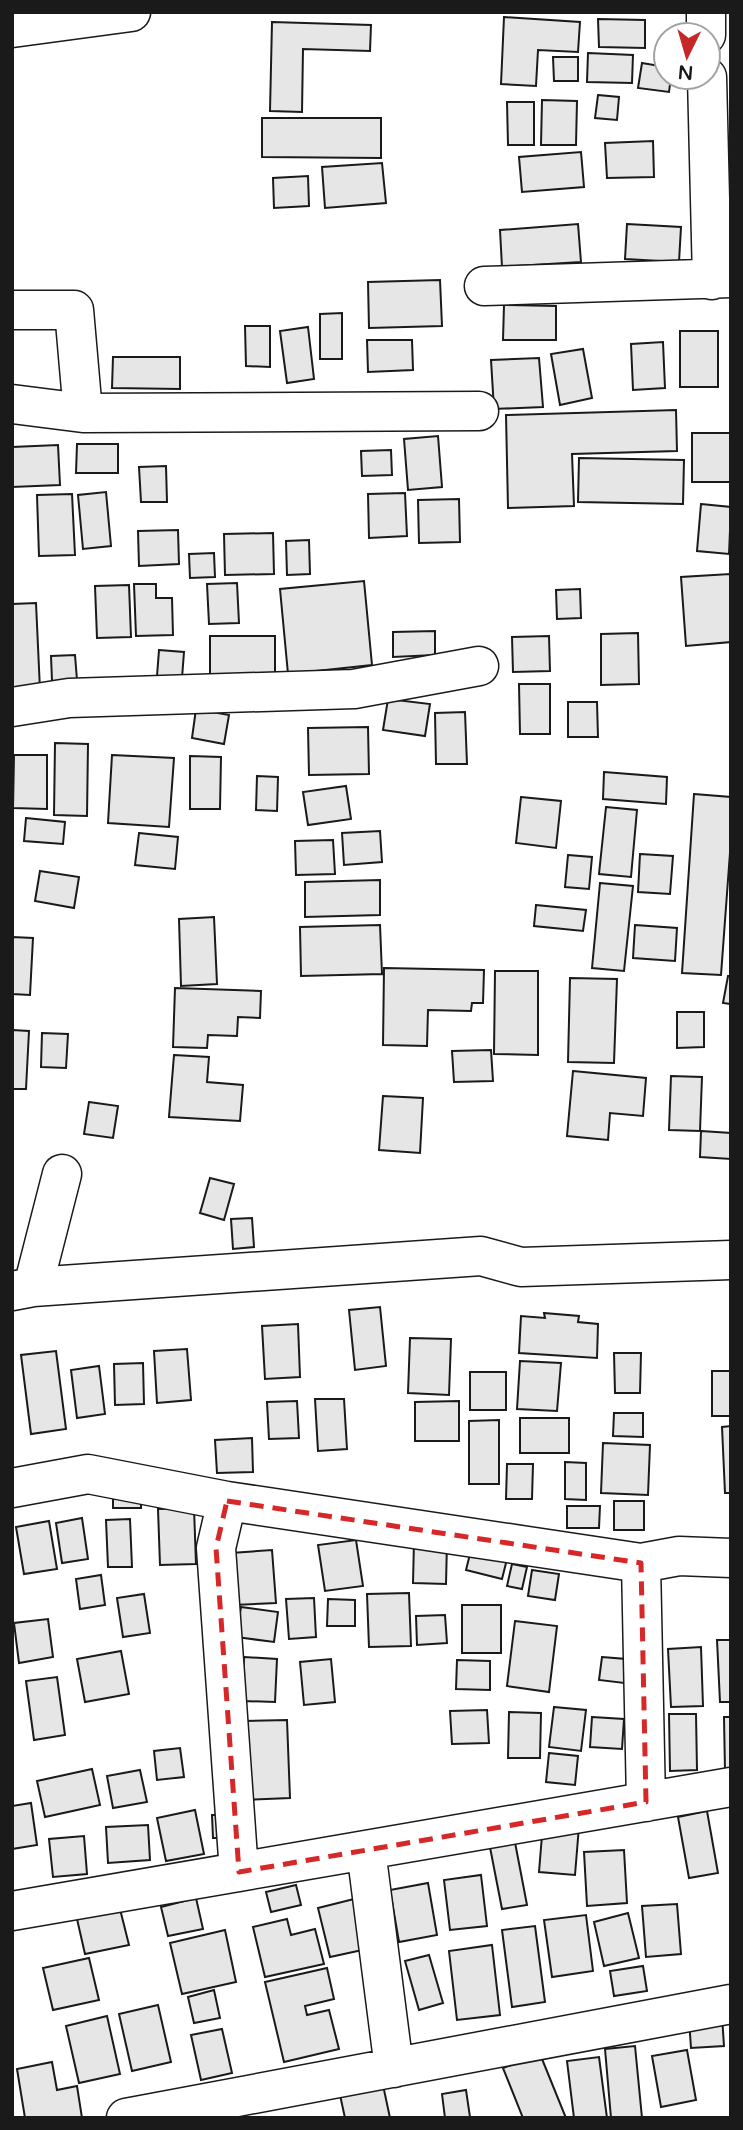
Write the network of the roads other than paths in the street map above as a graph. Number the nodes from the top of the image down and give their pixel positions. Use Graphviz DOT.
graph roads {
  1 [pos="131,12"];
  2 [pos="12,28"];
  3 [pos="708,91"];
  4 [pos="721,279"];
  5 [pos="484,286"];
  6 [pos="12,310"];
  7 [pos="12,404"];
  8 [pos="479,411"];
  9 [pos="83,413"];
  10 [pos="479,666"];
  11 [pos="12,707"];
  12 [pos="61,1174"];
  13 [pos="731,1260"];
  14 [pos="23,1289"];
  15 [pos="12,1488"];
  16 [pos="227,1502"];
  17 [pos="731,1558"];
  18 [pos="641,1563"];
  19 [pos="731,1787"];
  20 [pos="646,1802"];
  21 [pos="366,1850"];
  22 [pos="239,1872"];
  23 [pos="12,1911"];
  24 [pos="731,2004"];
  25 [pos="394,2068"];
  26 [pos="125,2118"];
  1 -- 2 [label="street"];
  3 -- 4 [label="street"];
  4 -- 5 [label="street"];
  6 -- 9 [label="street"];
  7 -- 9 [label="street"];
  8 -- 9 [label="street"];
  10 -- 11 [label="street"];
  12 -- 14 [label="street"];
  13 -- 14 [label="street"];
  15 -- 16 [label="street"];
  16 -- 18 [label="street"];
  16 -- 22 [label="street"];
  17 -- 18 [label="street"];
  18 -- 20 [label="street"];
  19 -- 20 [label="street"];
  20 -- 21 [label="street"];
  21 -- 22 [label="street"];
  21 -- 25 [label="street"];
  22 -- 23 [label="street"];
  24 -- 25 [label="street"];
  25 -- 26 [label="street"];
}
